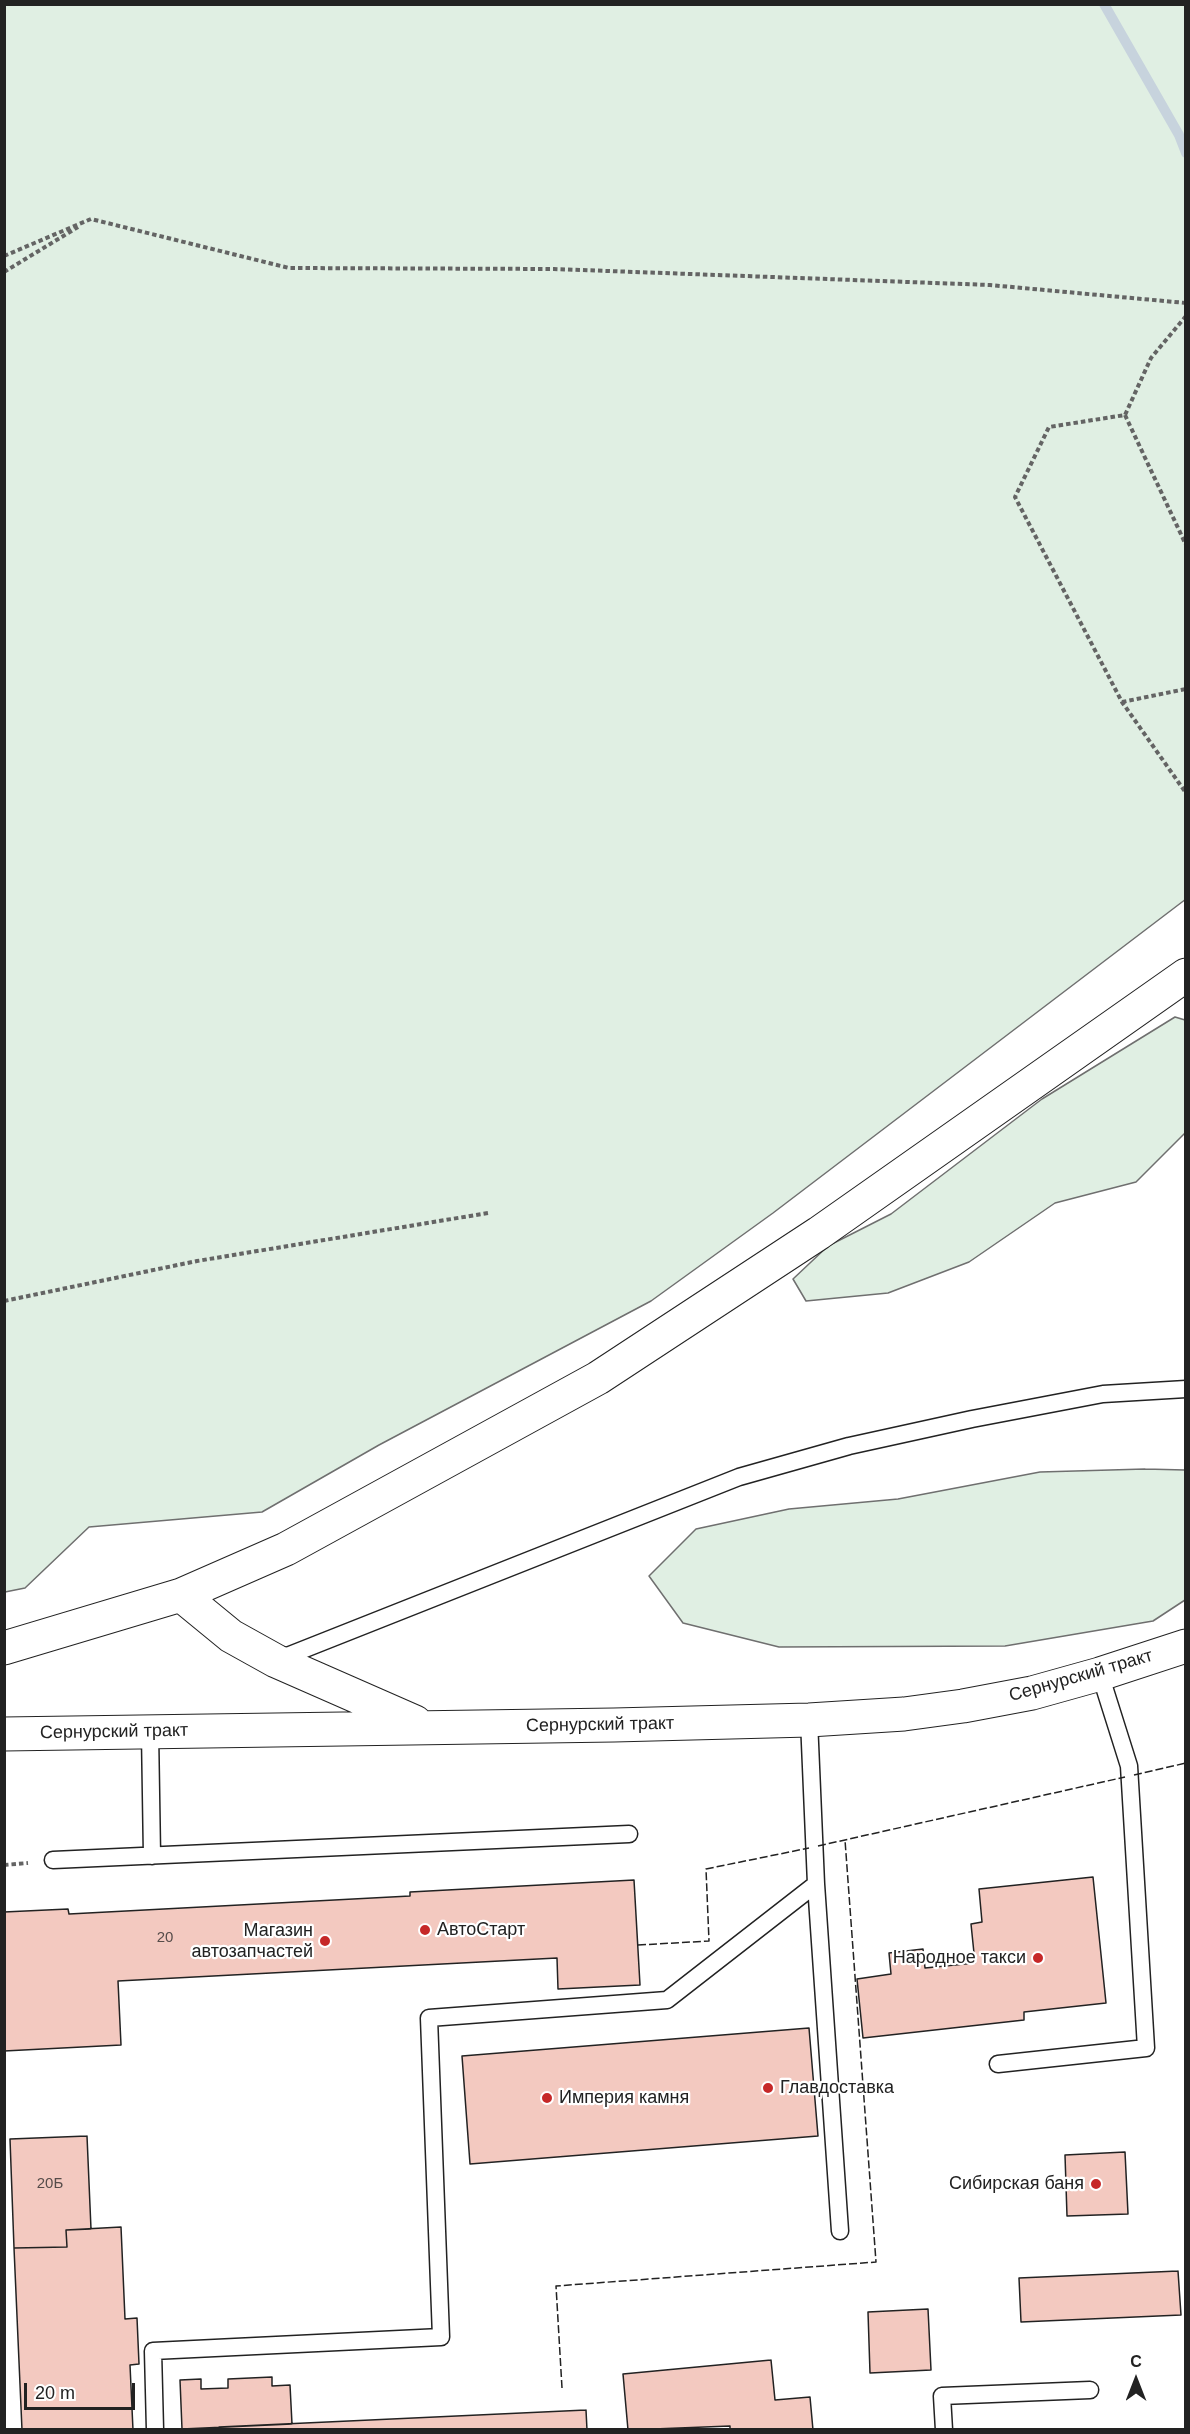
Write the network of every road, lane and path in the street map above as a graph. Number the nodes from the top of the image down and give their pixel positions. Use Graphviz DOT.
graph roads {
  1 [pos="91,219"];
  2 [pos="4,256"];
  3 [pos="4,272"];
  4 [pos="1185,303"];
  5 [pos="1185,316"];
  6 [pos="1125,415"];
  7 [pos="1185,545"];
  8 [pos="1185,689"];
  9 [pos="1122,702"];
  10 [pos="1185,793"];
  11 [pos="1185,975"];
  12 [pos="488,1213"];
  13 [pos="4,1301"];
  14 [pos="1185,1389"];
  15 [pos="181,1595"];
  16 [pos="1185,1646"];
  17 [pos="4,1648"];
  18 [pos="276,1660"];
  19 [pos="1100,1674"];
  20 [pos="809,1720"];
  21 [pos="426,1726"];
  22 [pos="150,1732"];
  23 [pos="4,1734"];
  24 [pos="629,1834"];
  25 [pos="152,1856"];
  26 [pos="53,1860"];
  27 [pos="816,1884"];
  28 [pos="998,2064"];
  29 [pos="840,2231"];
  30 [pos="1090,2390"];
  31 [pos="155,2430"];
  32 [pos="944,2430"];
  1 -- 2 [label="path"];
  1 -- 3 [label="path"];
  1 -- 4 [label="path"];
  5 -- 6 [label="path"];
  6 -- 7 [label="path"];
  6 -- 9 [label="path"];
  8 -- 9 [label="path"];
  9 -- 10 [label="path"];
  11 -- 15 [label="main road"];
  12 -- 13 [label="path"];
  14 -- 18 [label="lane"];
  15 -- 17 [label="main road"];
  15 -- 18 [label="main road"];
  16 -- 19 [label="main road, Сернурский тракт"];
  18 -- 21 [label="main road"];
  19 -- 20 [label="main road, Сернурский тракт"];
  19 -- 28 [label="lane"];
  20 -- 21 [label="main road, Сернурский тракт"];
  20 -- 27 [label="lane"];
  21 -- 22 [label="main road, Сернурский тракт"];
  22 -- 23 [label="main road, Сернурский тракт"];
  22 -- 25 [label="lane"];
  24 -- 25 [label="lane"];
  25 -- 26 [label="lane"];
  27 -- 29 [label="lane"];
  27 -- 31 [label="lane"];
  30 -- 32 [label="lane"];
}
